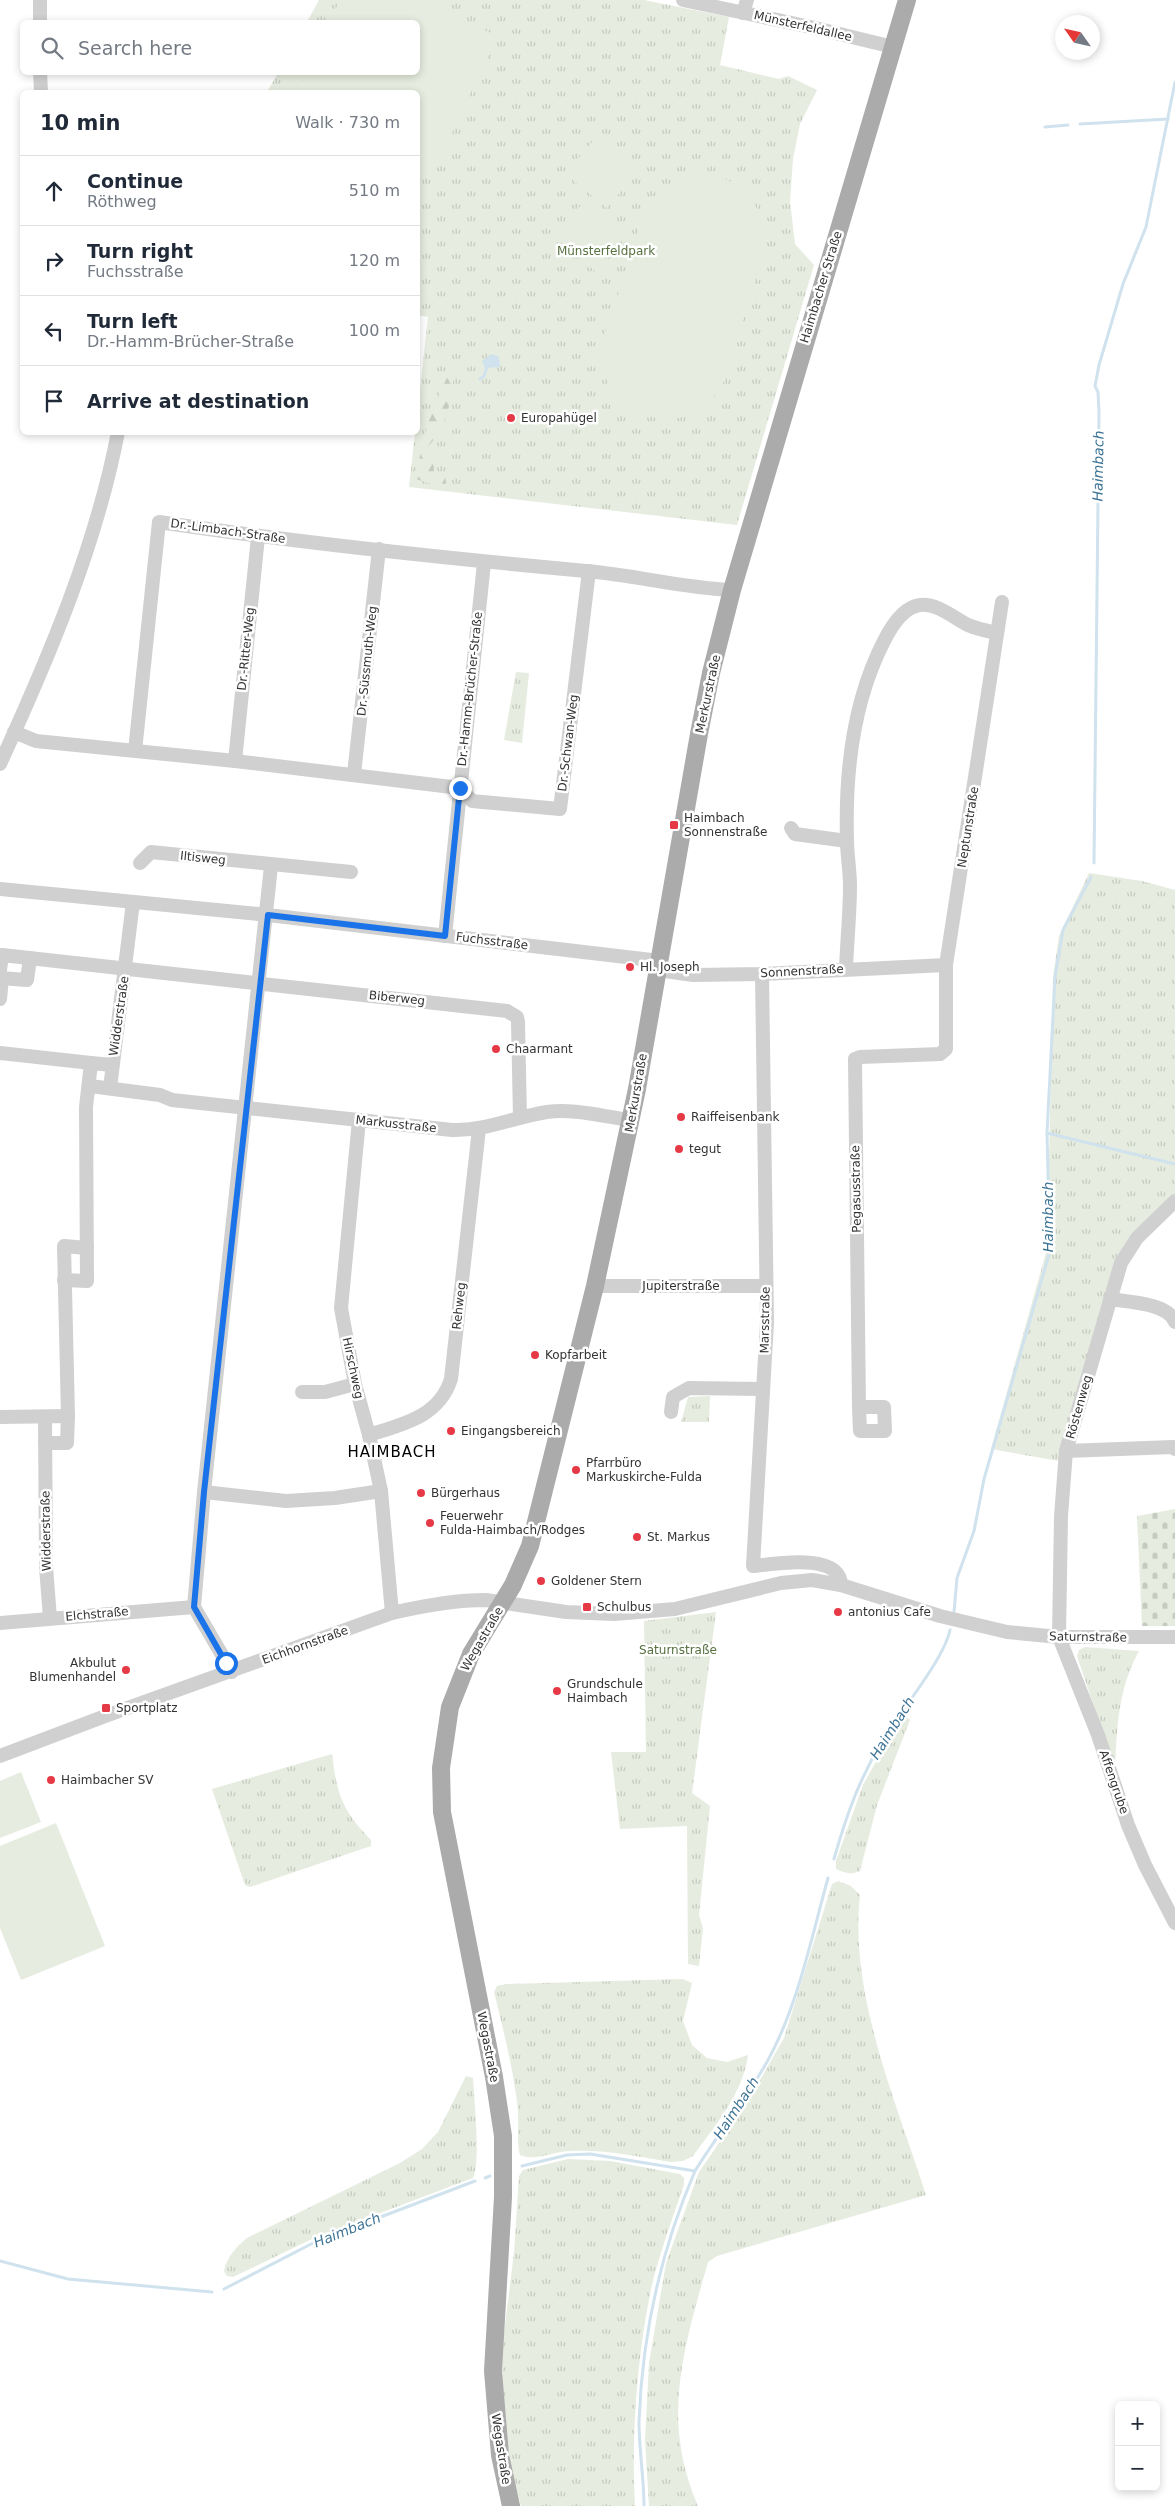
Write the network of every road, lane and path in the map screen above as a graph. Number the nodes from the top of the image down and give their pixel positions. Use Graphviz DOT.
graph roads {
  1 [pos="40,0"];
  2 [pos="683,0"];
  3 [pos="907,0"];
  4 [pos="745,6"];
  5 [pos="40,20"];
  6 [pos="893,47"];
  7 [pos="40,75"];
  8 [pos="41,90"];
  9 [pos="117,435"];
  10 [pos="258,537"];
  11 [pos="379,549"];
  12 [pos="484,562"];
  13 [pos="589,571"];
  14 [pos="734,582"];
  15 [pos="1002,602"];
  16 [pos="997,633"];
  17 [pos="14,732"];
  18 [pos="135,751"];
  19 [pos="235,761"];
  20 [pos="0,764"];
  21 [pos="354,774"];
  22 [pos="460,788"];
  23 [pos="791,828"];
  24 [pos="847,841"];
  25 [pos="140,864"];
  26 [pos="271,866"];
  27 [pos="352,872"];
  28 [pos="0,889"];
  29 [pos="133,902"];
  30 [pos="268,915"];
  31 [pos="445,936"];
  32 [pos="30,958"];
  33 [pos="659,965"];
  34 [pos="946,965"];
  35 [pos="126,967"];
  36 [pos="846,969"];
  37 [pos="175,974"];
  38 [pos="762,974"];
  39 [pos="1,975"];
  40 [pos="259,984"];
  41 [pos="0,999"];
  42 [pos="944,1052"];
  43 [pos="0,1053"];
  44 [pos="91,1063"];
  45 [pos="112,1065"];
  46 [pos="90,1086"];
  47 [pos="110,1088"];
  48 [pos="246,1107"];
  49 [pos="520,1118"];
  50 [pos="359,1120"];
  51 [pos="631,1120"];
  52 [pos="479,1129"];
  53 [pos="1175,1201"];
  54 [pos="87,1248"];
  55 [pos="64,1280"];
  56 [pos="595,1286"];
  57 [pos="766,1286"];
  58 [pos="1110,1299"];
  59 [pos="1175,1322"];
  60 [pos="355,1384"];
  61 [pos="762,1389"];
  62 [pos="302,1392"];
  63 [pos="860,1407"];
  64 [pos="671,1412"];
  65 [pos="68,1416"];
  66 [pos="0,1417"];
  67 [pos="45,1418"];
  68 [pos="370,1435"];
  69 [pos="45,1443"];
  70 [pos="1174,1446"];
  71 [pos="1066,1451"];
  72 [pos="381,1491"];
  73 [pos="204,1492"];
  74 [pos="841,1584"];
  75 [pos="503,1602"];
  76 [pos="194,1607"];
  77 [pos="392,1613"];
  78 [pos="50,1618"];
  79 [pos="0,1623"];
  80 [pos="1059,1637"];
  81 [pos="1175,1637"];
  82 [pos="232,1672"];
  83 [pos="0,1756"];
  84 [pos="1175,1923"];
  85 [pos="512,2506"];
  1 -- 5 [label="street"];
  2 -- 4 [label="street, Münsterfeldallee"];
  3 -- 6 [label="main road, Haimbacher Straße"];
  4 -- 6 [label="street, Münsterfeldallee"];
  6 -- 14 [label="main road, Haimbacher Straße"];
  7 -- 8 [label="street"];
  9 -- 17 [label="street"];
  10 -- 11 [label="street, Dr.-Limbach-Straße"];
  10 -- 18 [label="street, Dr.-Limbach-Straße"];
  10 -- 19 [label="street, Dr.-Ritter-Weg"];
  11 -- 12 [label="street, Dr.-Limbach-Straße"];
  11 -- 21 [label="street, Dr.-Süssmuth-Weg"];
  12 -- 13 [label="street, Dr.-Limbach-Straße"];
  12 -- 22 [label="street, Dr.-Hamm-Brücher-Straße"];
  13 -- 14 [label="street, Dr.-Limbach-Straße"];
  13 -- 22 [label="street, Dr.-Schwan-Weg"];
  14 -- 33 [label="main road, Merkurstraße"];
  15 -- 16 [label="street, Neptunstraße"];
  16 -- 24 [label="street"];
  16 -- 34 [label="street, Neptunstraße"];
  17 -- 18 [label="street"];
  17 -- 20 [label="street"];
  18 -- 19 [label="street"];
  19 -- 21 [label="street"];
  21 -- 22 [label="street"];
  22 -- 31 [label="street, Dr.-Hamm-Brücher-Straße"];
  23 -- 24 [label="street"];
  24 -- 36 [label="street"];
  25 -- 26 [label="street, Iltisweg"];
  26 -- 27 [label="street, Iltisweg"];
  26 -- 30 [label="street"];
  28 -- 29 [label="street, Fuchsstraße"];
  29 -- 30 [label="street, Fuchsstraße"];
  29 -- 35 [label="street, Widderstraße"];
  30 -- 31 [label="street, Fuchsstraße"];
  30 -- 40 [label="street"];
  31 -- 33 [label="street, Fuchsstraße"];
  32 -- 35 [label="street"];
  32 -- 39 [label="street"];
  32 -- 39 [label="street"];
  33 -- 38 [label="street, Sonnenstraße"];
  33 -- 51 [label="main road, Merkurstraße"];
  34 -- 36 [label="street, Sonnenstraße"];
  34 -- 42 [label="street, Neptunstraße"];
  35 -- 37 [label="street, Widderstraße"];
  35 -- 45 [label="street, Widderstraße"];
  36 -- 38 [label="street, Sonnenstraße"];
  37 -- 40 [label="street, Biberweg"];
  38 -- 57 [label="street, Marsstraße"];
  39 -- 41 [label="street"];
  40 -- 48 [label="street"];
  40 -- 49 [label="street, Biberweg"];
  42 -- 63 [label="street, Pegasusstraße"];
  43 -- 44 [label="street"];
  44 -- 45 [label="street, Widderstraße"];
  44 -- 46 [label="street, Widderstraße"];
  45 -- 47 [label="street, Widderstraße"];
  46 -- 47 [label="street"];
  46 -- 54 [label="street, Widderstraße"];
  47 -- 48 [label="street, Markusstraße"];
  48 -- 50 [label="street, Markusstraße"];
  48 -- 73 [label="street"];
  49 -- 51 [label="street, Markusstraße"];
  49 -- 52 [label="street, Markusstraße"];
  50 -- 52 [label="street, Markusstraße"];
  50 -- 60 [label="street, Hirschweg"];
  51 -- 56 [label="main road, Merkurstraße"];
  52 -- 68 [label="street, Rehweg"];
  53 -- 58 [label="street, Röstenweg"];
  54 -- 55 [label="street, Widderstraße"];
  54 -- 55 [label="street"];
  55 -- 65 [label="street"];
  56 -- 57 [label="street, Jupiterstraße"];
  56 -- 75 [label="main road, Merkurstraße"];
  57 -- 61 [label="street, Marsstraße"];
  58 -- 59 [label="street"];
  58 -- 71 [label="street, Röstenweg"];
  60 -- 62 [label="street"];
  60 -- 68 [label="street, Hirschweg"];
  61 -- 64 [label="street"];
  61 -- 74 [label="street, Marsstraße"];
  65 -- 67 [label="street"];
  65 -- 69 [label="street"];
  66 -- 67 [label="street"];
  67 -- 69 [label="street, Widderstraße"];
  68 -- 72 [label="street, Hirschweg"];
  69 -- 78 [label="street, Widderstraße"];
  70 -- 71 [label="street"];
  71 -- 80 [label="street, Röstenweg"];
  72 -- 73 [label="street"];
  72 -- 77 [label="street, Hirschweg"];
  73 -- 76 [label="street"];
  74 -- 75 [label="street, Saturnstraße"];
  74 -- 80 [label="street, Saturnstraße"];
  75 -- 77 [label="street, Eichhornstraße"];
  75 -- 85 [label="main road, Wegastraße"];
  76 -- 78 [label="street, Elchstraße"];
  76 -- 82 [label="street"];
  77 -- 82 [label="street, Eichhornstraße"];
  78 -- 79 [label="street, Elchstraße"];
  80 -- 81 [label="street, Saturnstraße"];
  80 -- 84 [label="street, Affengrube"];
  82 -- 83 [label="street, Eichhornstraße"];
}
